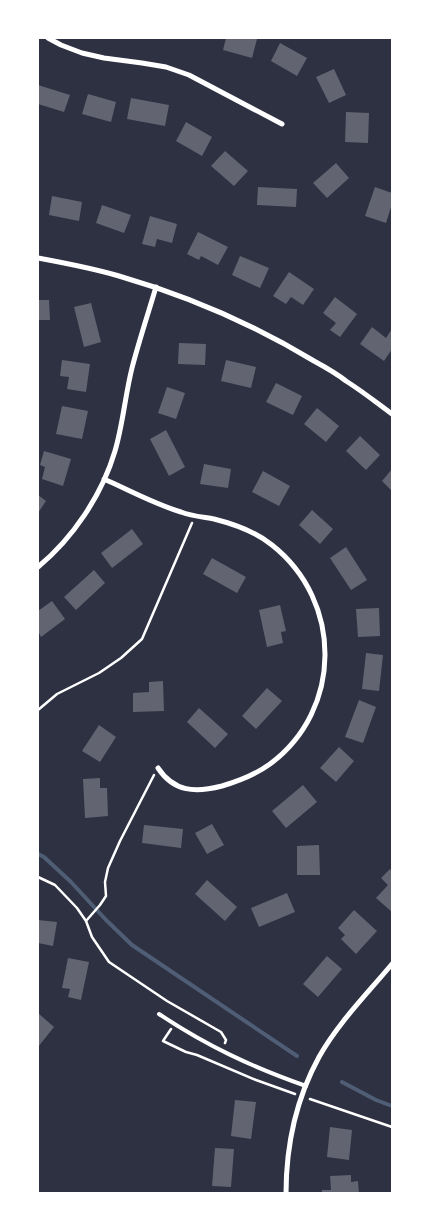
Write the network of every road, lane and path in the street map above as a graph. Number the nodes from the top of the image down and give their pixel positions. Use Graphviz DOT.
graph roads {
  1 [pos="48,38"];
  2 [pos="282,124"];
  3 [pos="38,258"];
  4 [pos="156,287"];
  5 [pos="392,414"];
  6 [pos="104,479"];
  7 [pos="195,516"];
  8 [pos="38,568"];
  9 [pos="38,710"];
  10 [pos="158,768"];
  11 [pos="38,877"];
  12 [pos="86,921"];
  13 [pos="392,964"];
  14 [pos="160,1014"];
  15 [pos="222,1051"];
  16 [pos="306,1086"];
  17 [pos="286,1194"];
  1 -- 2 [label="street"];
  3 -- 4 [label="street"];
  4 -- 5 [label="street"];
  4 -- 6 [label="street"];
  6 -- 7 [label="street"];
  6 -- 8 [label="street"];
  7 -- 9 [label="path"];
  7 -- 10 [label="street"];
  10 -- 12 [label="path"];
  11 -- 12 [label="path"];
  12 -- 15 [label="path"];
  13 -- 16 [label="street"];
  14 -- 15 [label="lane"];
  15 -- 16 [label="lane"];
  16 -- 17 [label="street"];
}
